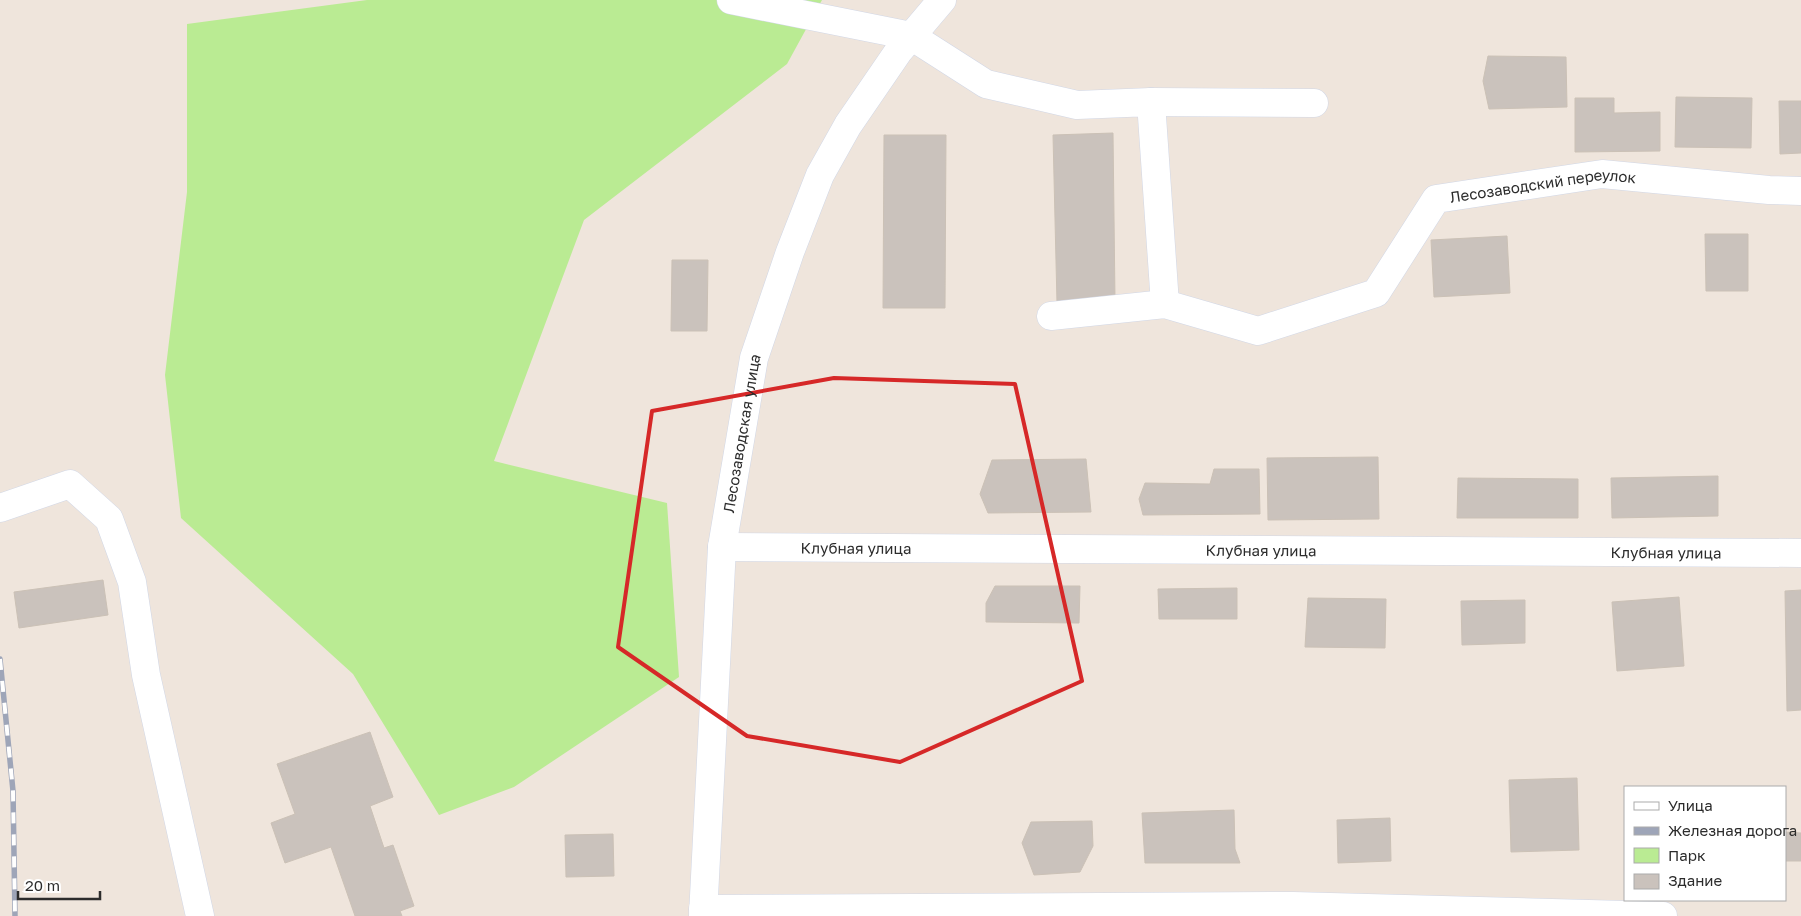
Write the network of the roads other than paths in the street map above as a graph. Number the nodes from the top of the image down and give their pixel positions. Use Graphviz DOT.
graph roads {
  1 [pos="731,0"];
  2 [pos="942,0"];
  3 [pos="911,36"];
  4 [pos="1151,102"];
  5 [pos="1314,103"];
  6 [pos="1801,191"];
  7 [pos="1165,304"];
  8 [pos="1051,316"];
  9 [pos="0,508"];
  10 [pos="722,546"];
  11 [pos="1801,554"];
  12 [pos="1367,912"];
  13 [pos="703,913"];
  14 [pos="200,916"];
  15 [pos="1663,916"];
  1 -- 3 [label="street"];
  2 -- 3 [label="street, Лесозаводская улица"];
  3 -- 4 [label="street"];
  3 -- 10 [label="street, Лесозаводская улица"];
  4 -- 5 [label="street"];
  4 -- 7 [label="street"];
  6 -- 7 [label="street, Лесозаводский переулок"];
  7 -- 8 [label="street"];
  9 -- 14 [label="street"];
  10 -- 11 [label="street, Клубная улица"];
  10 -- 13 [label="street, Лесозаводская улица"];
  12 -- 13 [label="street"];
  12 -- 15 [label="street"];
}
